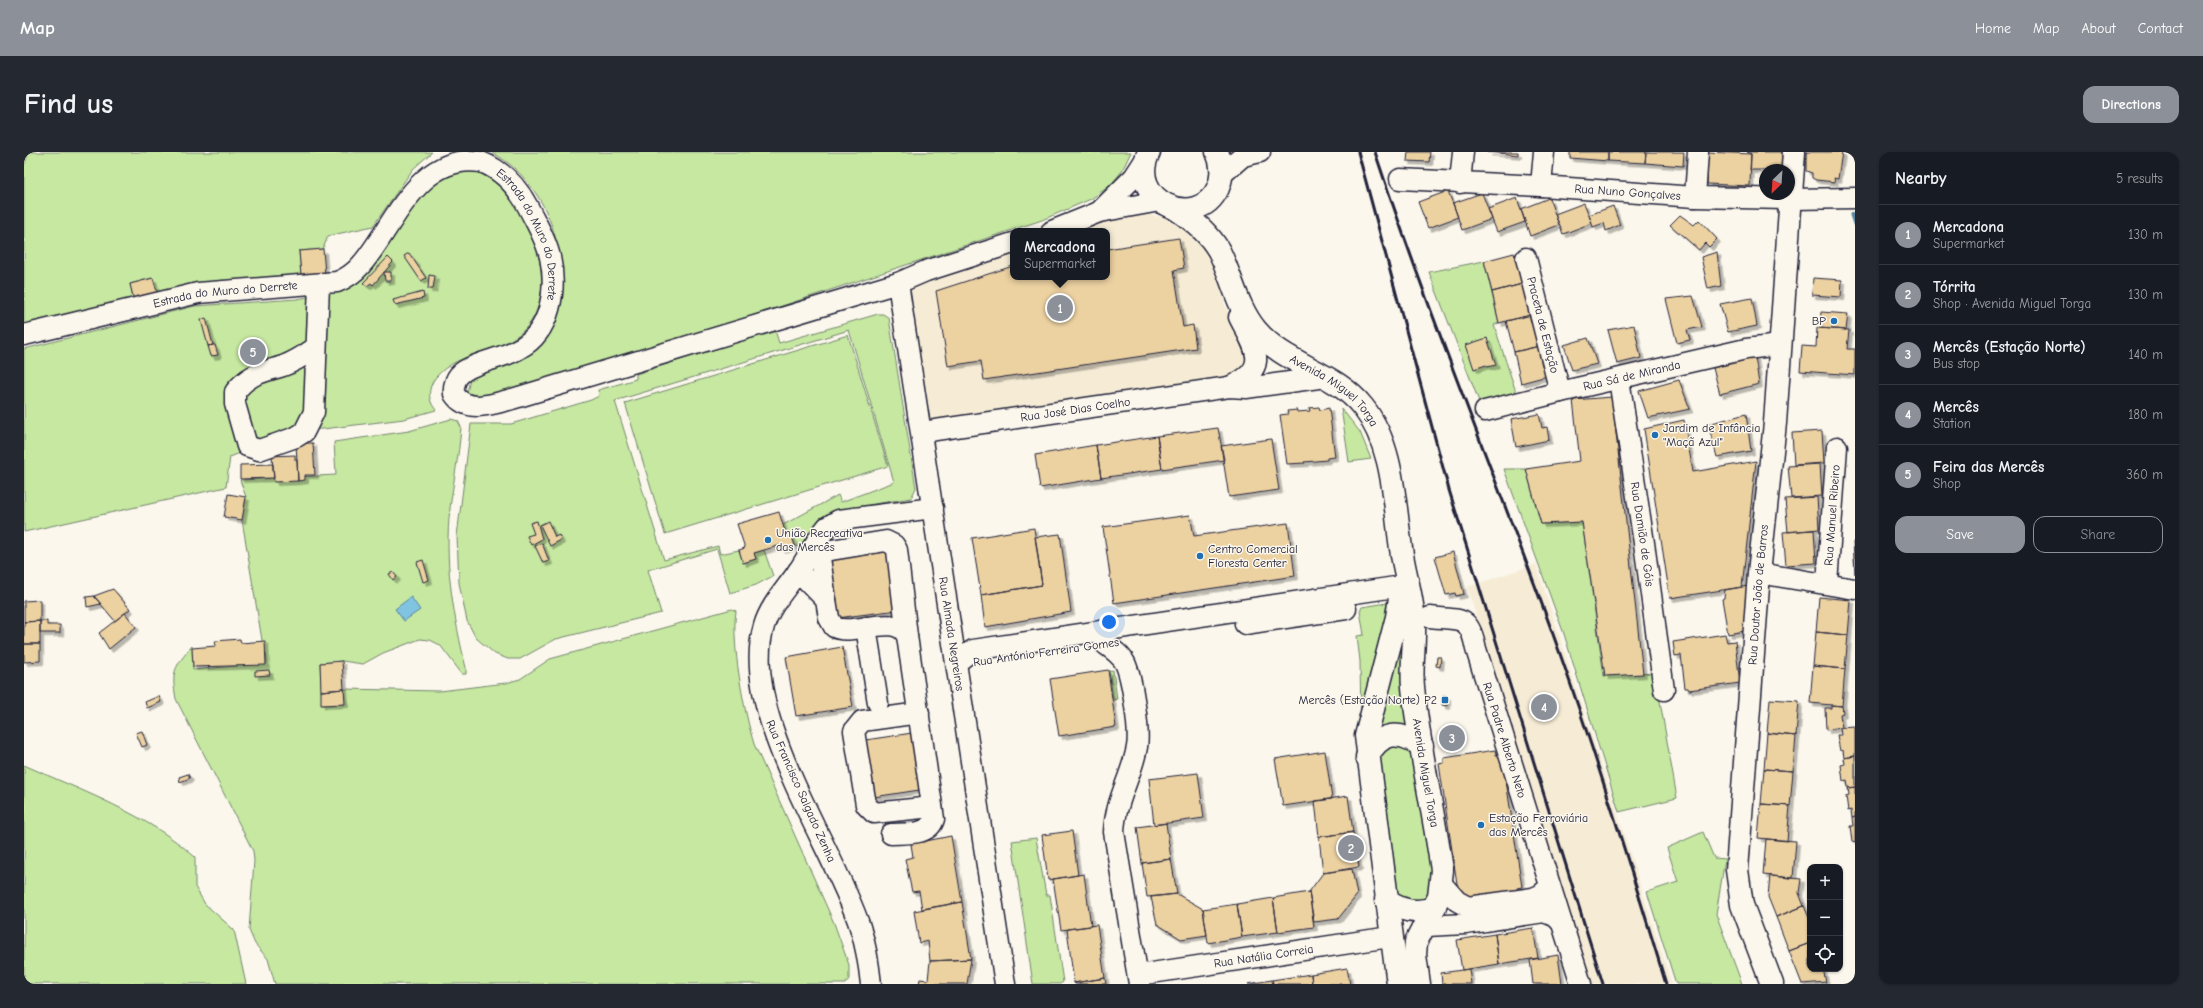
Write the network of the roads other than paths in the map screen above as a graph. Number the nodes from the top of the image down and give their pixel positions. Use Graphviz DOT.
graph roads {
  1 [pos="1217,152"];
  2 [pos="1463,152"];
  3 [pos="1544,152"];
  4 [pos="1698,152"];
  5 [pos="1794,152"];
  6 [pos="1243,153"];
  7 [pos="1147,156"];
  8 [pos="1793,164"];
  9 [pos="1400,179"];
  10 [pos="1219,183"];
  11 [pos="1460,183"];
  12 [pos="1541,186"];
  13 [pos="1695,197"];
  14 [pos="1759,198"];
  15 [pos="1855,198"];
  16 [pos="1795,199"];
  17 [pos="1791,200"];
  18 [pos="1168,205"];
  19 [pos="1099,212"];
  20 [pos="1059,228"];
  21 [pos="1010,244"];
  22 [pos="1218,250"];
  23 [pos="1526,258"];
  24 [pos="898,283"];
  25 [pos="319,285"];
  26 [pos="1234,288"];
  27 [pos="24,335"];
  28 [pos="1780,345"];
  29 [pos="315,348"];
  30 [pos="1326,377"];
  31 [pos="1618,379"];
  32 [pos="1229,387"];
  33 [pos="1560,392"];
  34 [pos="1485,411"];
  35 [pos="922,432"];
  36 [pos="1837,447"];
  37 [pos="933,508"];
  38 [pos="1402,556"];
  39 [pos="798,571"];
  40 [pos="1759,573"];
  41 [pos="1827,583"];
  42 [pos="1402,586"];
  43 [pos="1855,589"];
  44 [pos="826,600"];
  45 [pos="1346,609"];
  46 [pos="1430,617"];
  47 [pos="866,627"];
  48 [pos="908,636"];
  49 [pos="1104,638"];
  50 [pos="957,662"];
  51 [pos="1664,690"];
  52 [pos="878,703"];
  53 [pos="919,713"];
  54 [pos="1422,746"];
  55 [pos="1368,757"];
  56 [pos="932,807"];
  57 [pos="891,834"];
  58 [pos="1442,884"];
  59 [pos="1550,887"];
  60 [pos="1386,900"];
  61 [pos="1430,916"];
  62 [pos="1562,923"];
  63 [pos="1390,937"];
  64 [pos="1138,979"];
  65 [pos="871,984"];
  66 [pos="1005,984"];
  67 [pos="1398,984"];
  68 [pos="1419,984"];
  69 [pos="1581,984"];
  70 [pos="1772,984"];
  1 -- 10 [label="street, Avenida Miguel Torga"];
  2 -- 11 [label="street"];
  3 -- 12 [label="street"];
  4 -- 13 [label="street"];
  5 -- 8 [label="street, Rua Doutor João de Barros"];
  6 -- 10 [label="street"];
  7 -- 18 [label="street, Avenida Miguel Torga"];
  7 -- 19 [label="street"];
  9 -- 11 [label="street, Rua Nuno Gonçalves"];
  10 -- 18 [label="street"];
  10 -- 22 [label="street, Avenida Miguel Torga"];
  11 -- 12 [label="street, Rua Nuno Gonçalves"];
  12 -- 13 [label="street, Rua Nuno Gonçalves"];
  13 -- 14 [label="street, Rua Nuno Gonçalves"];
  15 -- 16 [label="street, Rua Nuno Gonçalves"];
  17 -- 28 [label="street, Rua Doutor João de Barros"];
  18 -- 19 [label="street"];
  18 -- 22 [label="street, Avenida Miguel Torga"];
  19 -- 20 [label="street"];
  21 -- 24 [label="street"];
  22 -- 26 [label="street, Avenida Miguel Torga"];
  23 -- 33 [label="street, Praceta de Estação"];
  24 -- 25 [label="street, Estrada do Muro do Derrete"];
  24 -- 35 [label="street, Rua Almada Negreiros"];
  25 -- 27 [label="street, Estrada do Muro do Derrete"];
  25 -- 29 [label="street"];
  26 -- 30 [label="street, Avenida Miguel Torga"];
  26 -- 32 [label="street, Rua José Dias Coelho"];
  28 -- 31 [label="street, Rua Sá de Miranda"];
  28 -- 40 [label="street, Rua Doutor João de Barros"];
  29 -- 29 [label="street"];
  30 -- 32 [label="street, Rua José Dias Coelho"];
  30 -- 38 [label="street, Avenida Miguel Torga"];
  31 -- 33 [label="street, Rua Sá de Miranda"];
  31 -- 51 [label="street, Rua Damião de Góis"];
  32 -- 35 [label="street, Rua José Dias Coelho"];
  33 -- 34 [label="street, Rua Sá de Miranda"];
  35 -- 37 [label="street, Rua Almada Negreiros"];
  36 -- 41 [label="street, Rua Manuel Ribeiro"];
  37 -- 39 [label="street, Rua Francisco Salgado Zenha"];
  37 -- 50 [label="street, Rua Almada Negreiros"];
  38 -- 42 [label="street, Avenida Miguel Torga"];
  38 -- 54 [label="street, Avenida Miguel Torga"];
  39 -- 44 [label="street"];
  39 -- 65 [label="street, Rua Francisco Salgado Zenha"];
  40 -- 41 [label="street"];
  40 -- 70 [label="street, Rua Doutor João de Barros"];
  41 -- 43 [label="street"];
  42 -- 49 [label="street, Rua António Ferreira Gomes"];
  42 -- 55 [label="street, Avenida Miguel Torga"];
  44 -- 47 [label="street"];
  44 -- 48 [label="street"];
  45 -- 49 [label="street, Rua António Ferreira Gomes"];
  46 -- 59 [label="street, Rua Padre Alberto Neto"];
  47 -- 48 [label="street"];
  47 -- 52 [label="street"];
  48 -- 53 [label="street"];
  49 -- 50 [label="street, Rua António Ferreira Gomes"];
  49 -- 64 [label="street"];
  50 -- 66 [label="street, Rua Almada Negreiros"];
  53 -- 56 [label="street"];
  53 -- 56 [label="street"];
  54 -- 55 [label="street"];
  54 -- 58 [label="street, Avenida Miguel Torga"];
  55 -- 60 [label="street, Avenida Miguel Torga"];
  56 -- 57 [label="street"];
  58 -- 59 [label="street"];
  58 -- 61 [label="street, Avenida Miguel Torga"];
  59 -- 62 [label="street, Rua Padre Alberto Neto"];
  60 -- 61 [label="street"];
  60 -- 63 [label="street, Avenida Miguel Torga"];
  61 -- 62 [label="street"];
  61 -- 68 [label="street, Avenida Miguel Torga"];
  62 -- 69 [label="street, Rua Padre Alberto Neto"];
  63 -- 64 [label="street, Rua Natália Correia"];
  63 -- 67 [label="street, Avenida Miguel Torga"];
}
